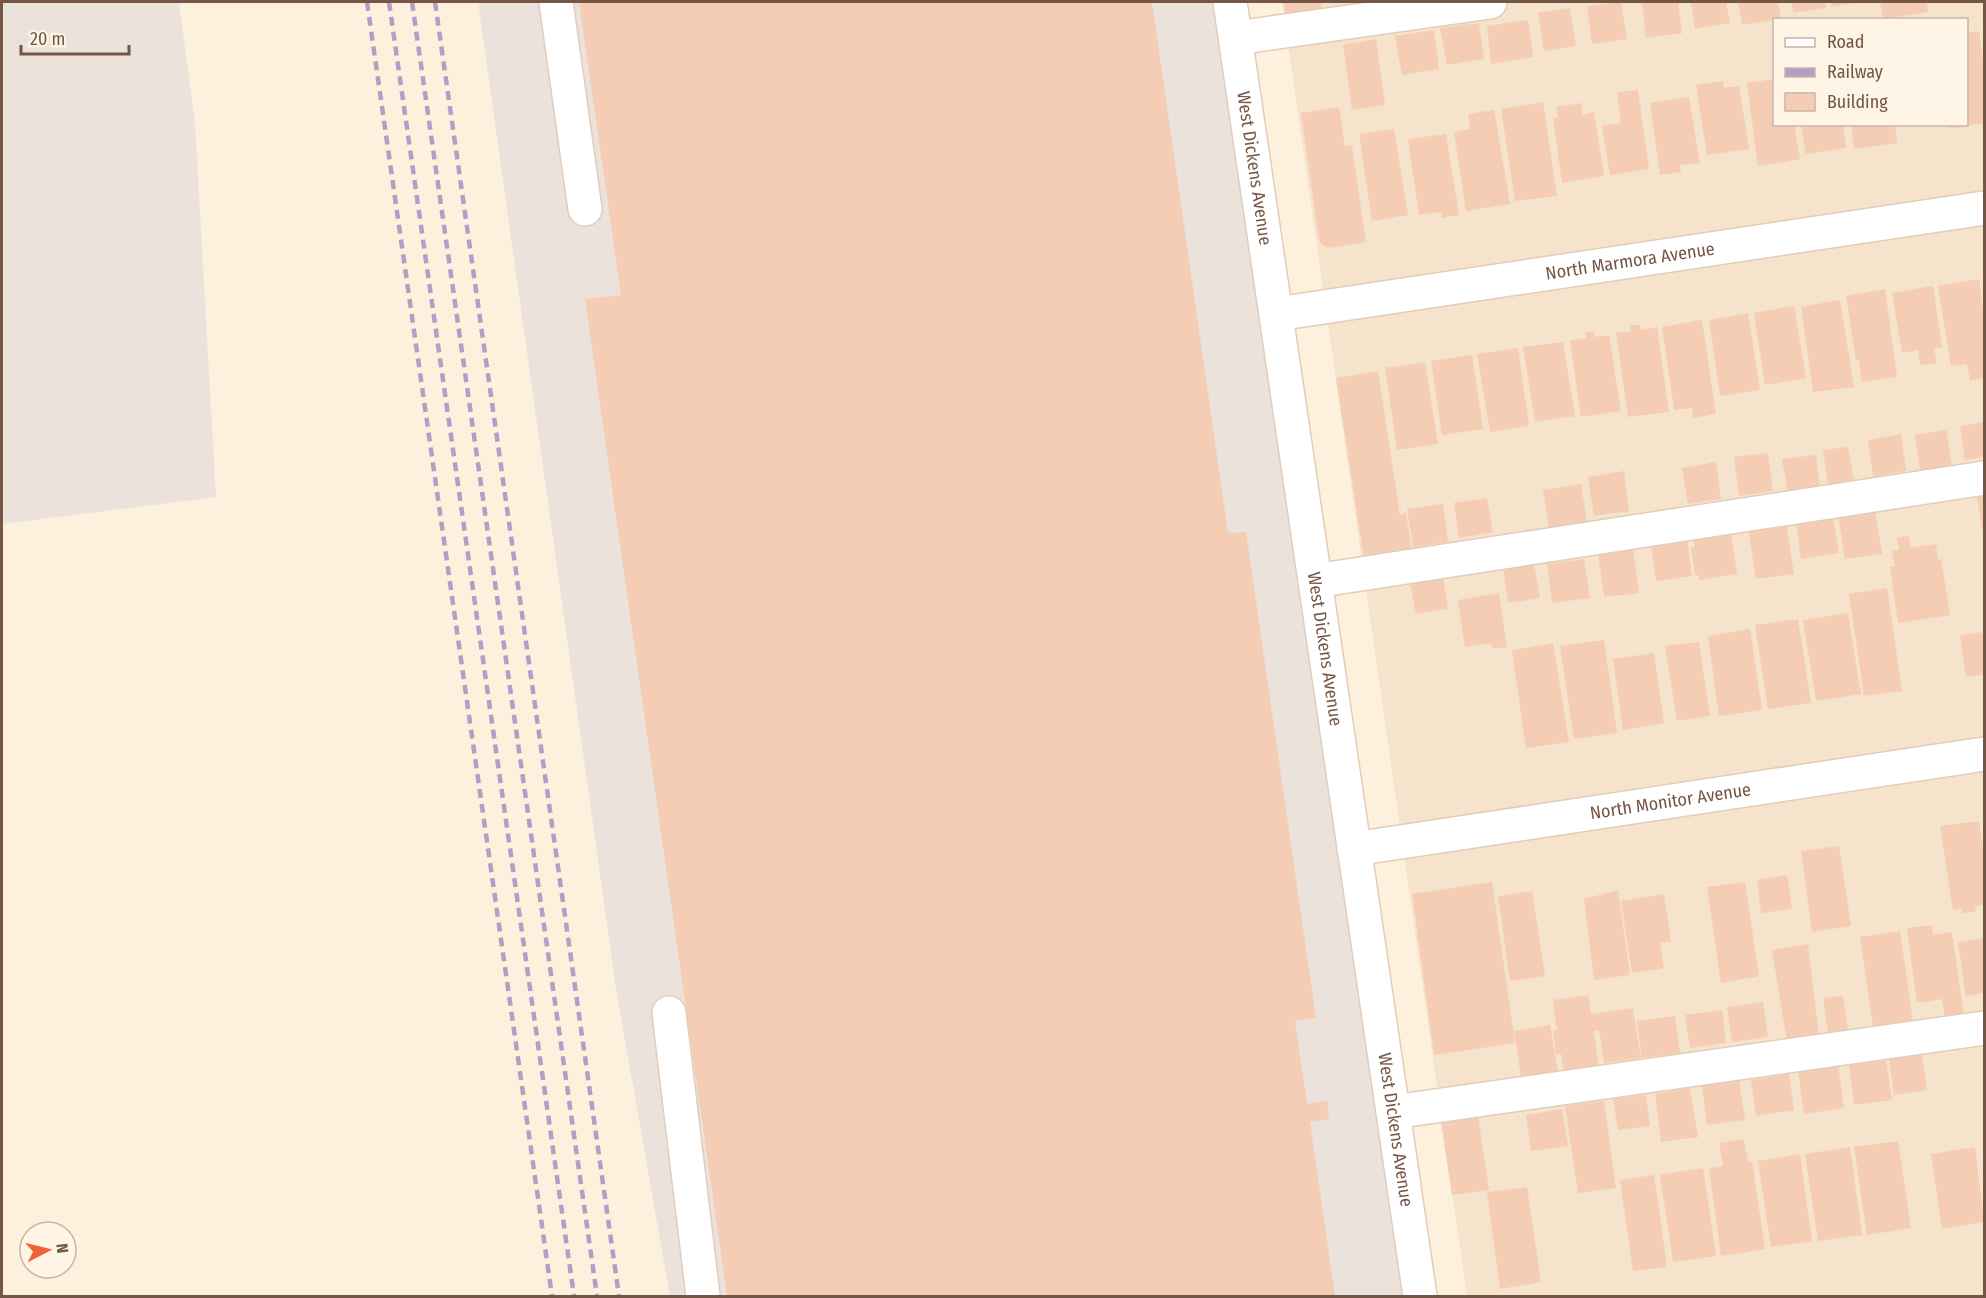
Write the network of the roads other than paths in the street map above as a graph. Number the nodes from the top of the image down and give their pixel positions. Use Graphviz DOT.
graph roads {
  1 [pos="556,2"];
  2 [pos="1230,2"];
  3 [pos="1490,2"];
  4 [pos="1236,38"];
  5 [pos="1984,208"];
  6 [pos="585,209"];
  7 [pos="1277,314"];
  8 [pos="1984,478"];
  9 [pos="1316,581"];
  10 [pos="1984,754"];
  11 [pos="1354,849"];
  12 [pos="669,1013"];
  13 [pos="1984,1028"];
  14 [pos="1393,1112"];
  15 [pos="703,1296"];
  16 [pos="1420,1296"];
  1 -- 6 [label="street"];
  2 -- 4 [label="street, West Dickens Avenue"];
  3 -- 4 [label="street"];
  4 -- 7 [label="street, West Dickens Avenue"];
  5 -- 7 [label="street, North Marmora Avenue"];
  7 -- 9 [label="street, West Dickens Avenue"];
  8 -- 9 [label="street"];
  9 -- 11 [label="street, West Dickens Avenue"];
  10 -- 11 [label="street, North Monitor Avenue"];
  11 -- 14 [label="street, West Dickens Avenue"];
  12 -- 15 [label="street"];
  13 -- 14 [label="street"];
  14 -- 16 [label="street, West Dickens Avenue"];
}
